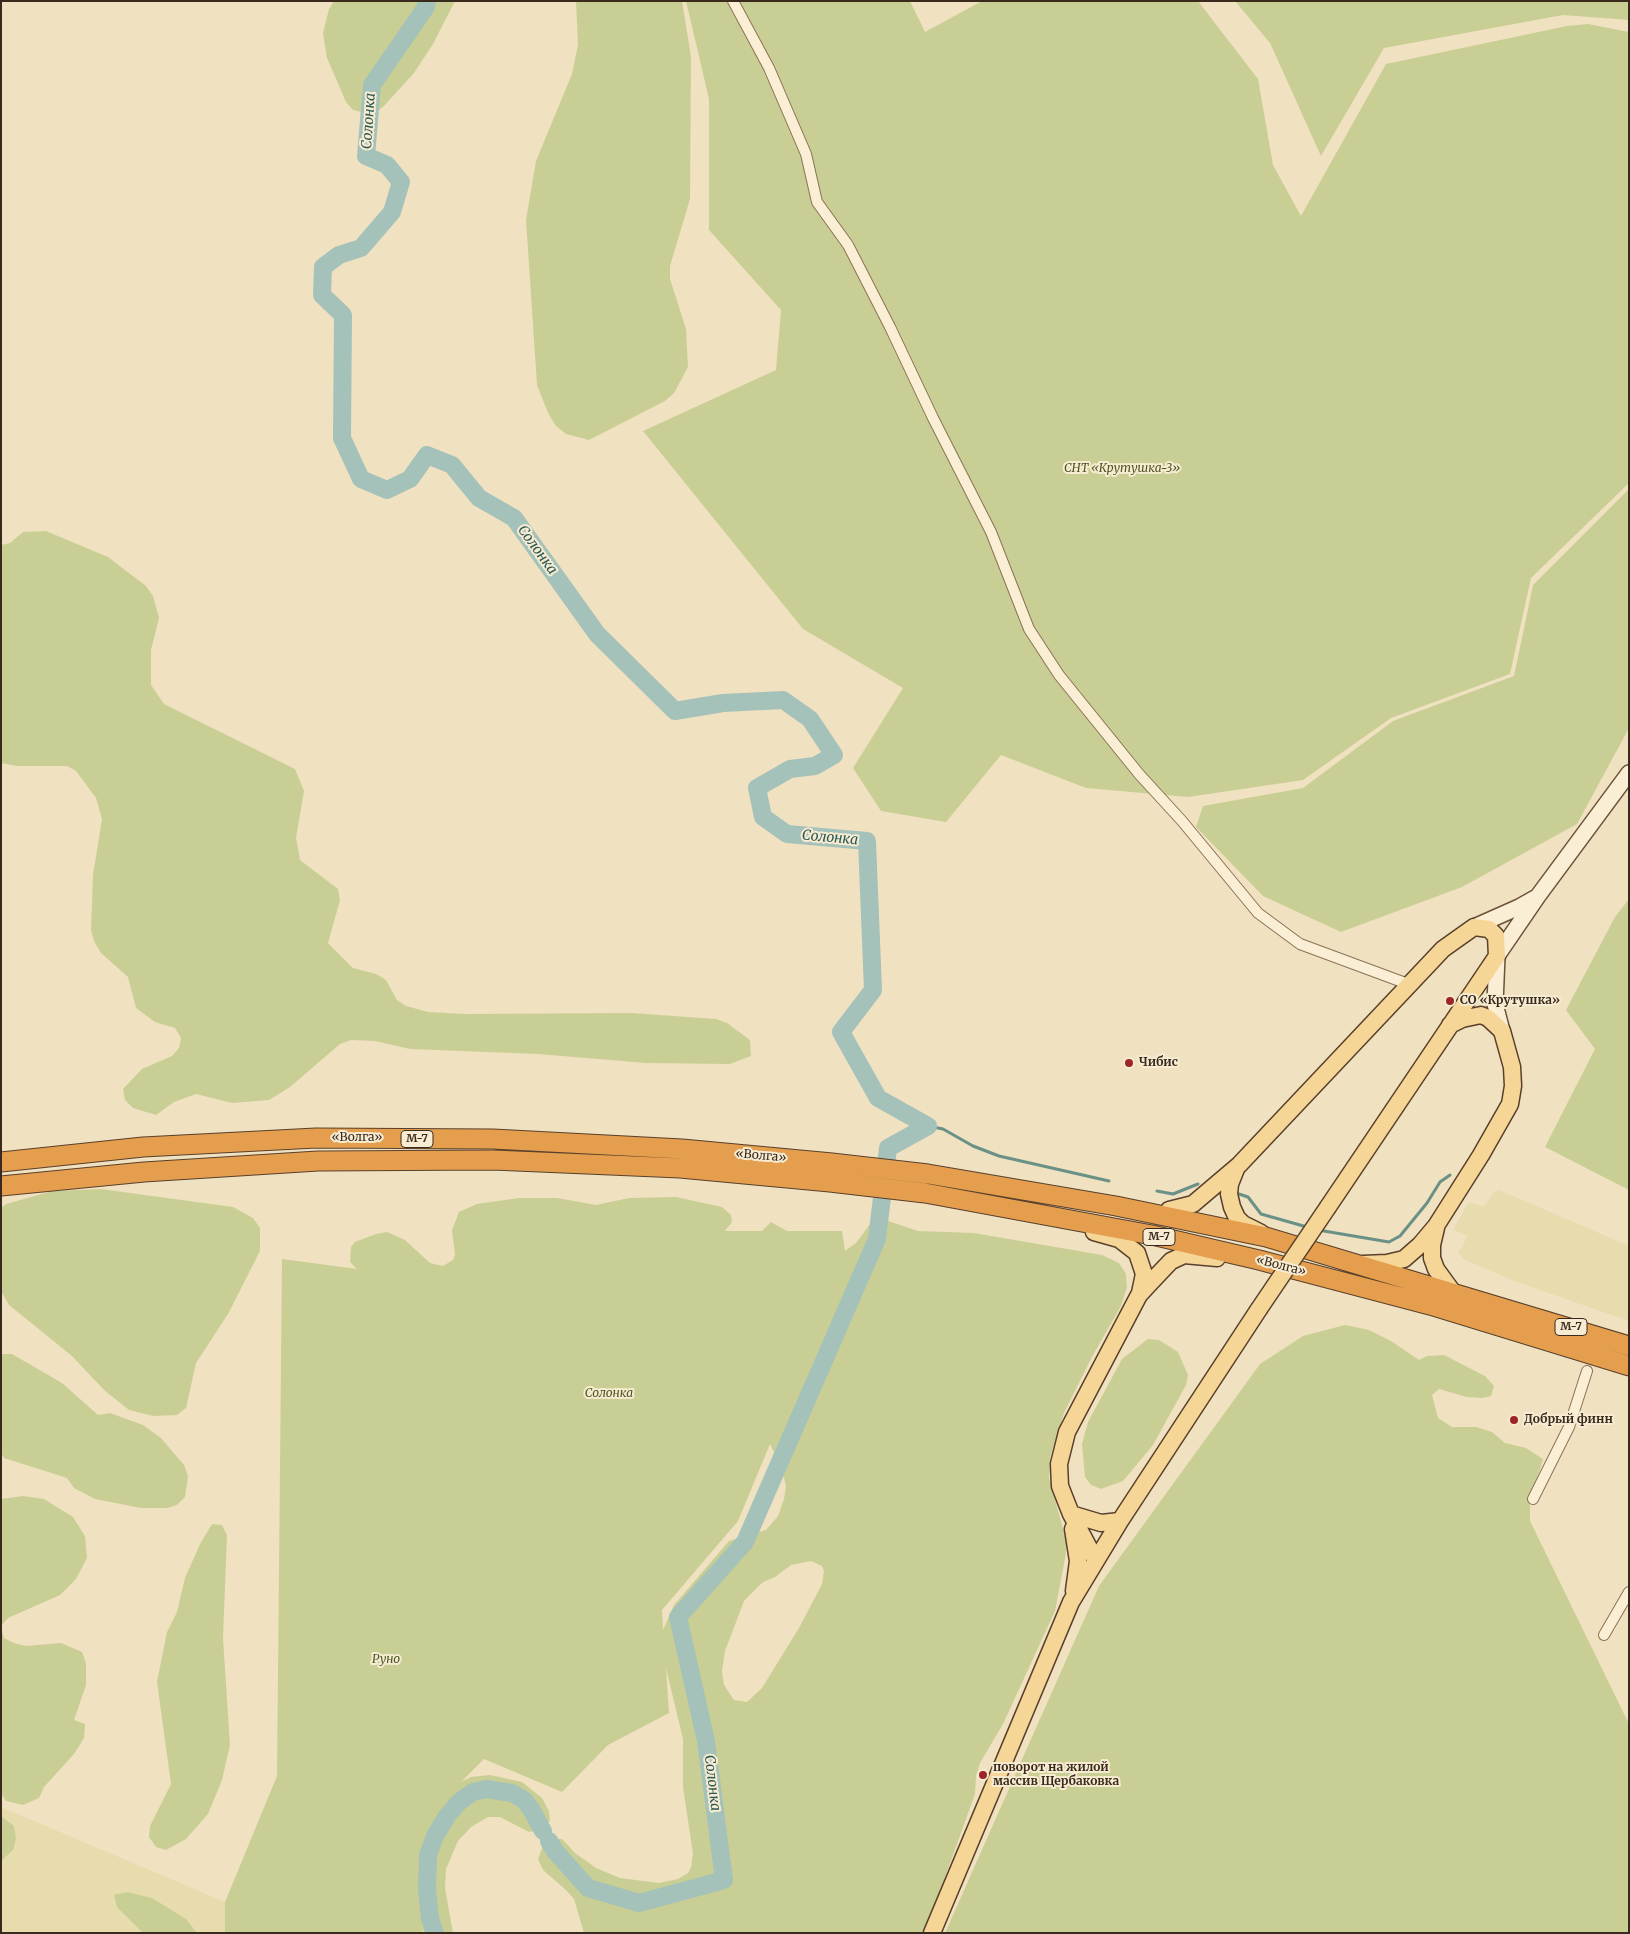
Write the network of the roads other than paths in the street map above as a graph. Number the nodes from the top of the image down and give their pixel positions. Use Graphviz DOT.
graph roads {
  1 [pos="733,1"];
  2 [pos="1629,773"];
  3 [pos="1538,896"];
  4 [pos="1474,927"];
  5 [pos="1497,956"];
  6 [pos="1408,984"];
  7 [pos="1450,1025"];
  8 [pos="1502,1031"];
  9 [pos="1,1162"];
  10 [pos="1239,1165"];
  11 [pos="1,1186"];
  12 [pos="1116,1206"];
  13 [pos="1169,1210"];
  14 [pos="1058,1219"];
  15 [pos="1436,1226"];
  16 [pos="1259,1233"];
  17 [pos="1259,1260"];
  18 [pos="1362,1264"];
  19 [pos="1452,1291"];
  20 [pos="1139,1295"];
  21 [pos="1629,1346"];
  22 [pos="1629,1366"];
  23 [pos="1588,1371"];
  24 [pos="1533,1499"];
  25 [pos="1071,1514"];
  26 [pos="1120,1521"];
  27 [pos="1096,1561"];
  28 [pos="1629,1592"];
  29 [pos="1071,1602"];
  30 [pos="1604,1635"];
  31 [pos="932,1933"];
  1 -- 6 [label="street"];
  2 -- 3 [label="street"];
  3 -- 4 [label="street"];
  3 -- 5 [label="street"];
  4 -- 5 [label="main road"];
  4 -- 6 [label="main road"];
  5 -- 7 [label="main road"];
  5 -- 8 [label="street"];
  6 -- 10 [label="main road"];
  7 -- 8 [label="main road"];
  7 -- 26 [label="main road, bridge"];
  8 -- 15 [label="main road"];
  9 -- 12 [label="highway, «Волга» / М-7"];
  10 -- 13 [label="main road"];
  10 -- 16 [label="main road"];
  11 -- 14 [label="highway, «Волга» / М-7"];
  12 -- 13 [label="main road"];
  12 -- 16 [label="highway, «Волга» / М-7"];
  13 -- 16 [label="main road"];
  14 -- 17 [label="highway, «Волга» / М-7"];
  14 -- 20 [label="main road"];
  15 -- 18 [label="main road"];
  15 -- 19 [label="main road"];
  16 -- 18 [label="highway, «Волга» / М-7"];
  17 -- 20 [label="main road"];
  17 -- 22 [label="highway, «Волга» / М-7"];
  18 -- 19 [label="highway, «Волга» / М-7"];
  19 -- 21 [label="highway, «Волга» / М-7"];
  20 -- 25 [label="main road"];
  23 -- 24 [label="street"];
  25 -- 26 [label="main road"];
  25 -- 27 [label="main road"];
  25 -- 29 [label="main road"];
  26 -- 27 [label="main road"];
  27 -- 29 [label="main road"];
  28 -- 30 [label="street"];
  29 -- 31 [label="main road"];
}
